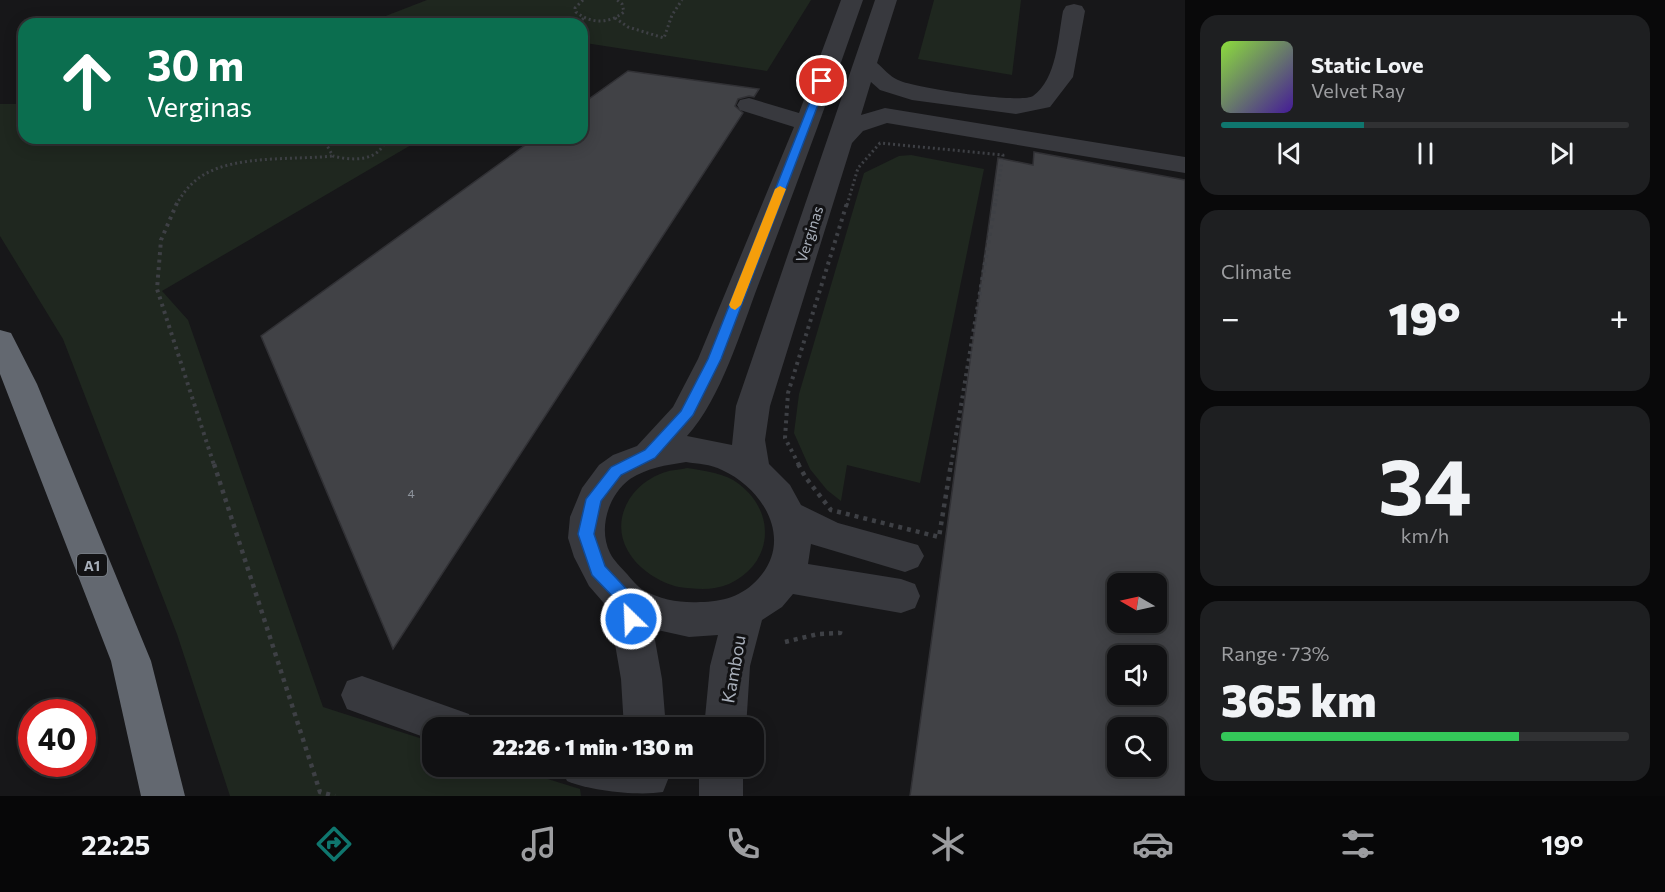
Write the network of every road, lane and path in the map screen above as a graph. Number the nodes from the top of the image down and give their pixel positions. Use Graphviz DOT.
graph roads {
  1 [pos="582,0"];
  2 [pos="617,0"];
  3 [pos="682,0"];
  4 [pos="852,0"];
  5 [pos="886,0"];
  6 [pos="1067,6"];
  7 [pos="585,18"];
  8 [pos="615,18"];
  9 [pos="588,19"];
  10 [pos="866,65"];
  11 [pos="854,102"];
  12 [pos="748,105"];
  13 [pos="808,122"];
  14 [pos="1028,124"];
  15 [pos="1120,130"];
  16 [pos="841,140"];
  17 [pos="326,144"];
  18 [pos="385,144"];
  19 [pos="333,156"];
  20 [pos="1162,161"];
  21 [pos="0,341"];
  22 [pos="650,454"];
  23 [pos="753,470"];
  24 [pos="789,516"];
  25 [pos="863,532"];
  26 [pos="905,556"];
  27 [pos="784,576"];
  28 [pos="852,587"];
  29 [pos="901,596"];
  30 [pos="627,600"];
  31 [pos="745,611"];
  32 [pos="781,649"];
  33 [pos="362,695"];
  34 [pos="423,717"];
  35 [pos="645,717"];
  36 [pos="725,717"];
  37 [pos="721,777"];
  38 [pos="163,796"];
  39 [pos="335,796"];
  40 [pos="721,796"];
  1 -- 7 [label="path"];
  2 -- 8 [label="path"];
  3 -- 8 [label="path"];
  4 -- 13 [label="street"];
  5 -- 10 [label="street, Verginas"];
  6 -- 10 [label="street"];
  8 -- 9 [label="path"];
  10 -- 11 [label="street, Verginas"];
  11 -- 14 [label="street"];
  11 -- 16 [label="street, Verginas"];
  12 -- 13 [label="street"];
  13 -- 22 [label="street"];
  15 -- 20 [label="street"];
  16 -- 20 [label="street"];
  16 -- 23 [label="street, Verginas"];
  17 -- 19 [label="path"];
  18 -- 19 [label="path"];
  19 -- 39 [label="path"];
  21 -- 38 [label="highway, A1"];
  22 -- 23 [label="street"];
  22 -- 30 [label="street"];
  23 -- 24 [label="street"];
  24 -- 25 [label="street"];
  24 -- 27 [label="street"];
  25 -- 25 [label="path"];
  25 -- 26 [label="street"];
  27 -- 28 [label="street"];
  27 -- 31 [label="street"];
  28 -- 29 [label="street"];
  28 -- 32 [label="path"];
  30 -- 31 [label="street"];
  30 -- 35 [label="street"];
  31 -- 36 [label="street, Kambou"];
  33 -- 34 [label="street"];
  37 -- 40 [label="street"];
}
